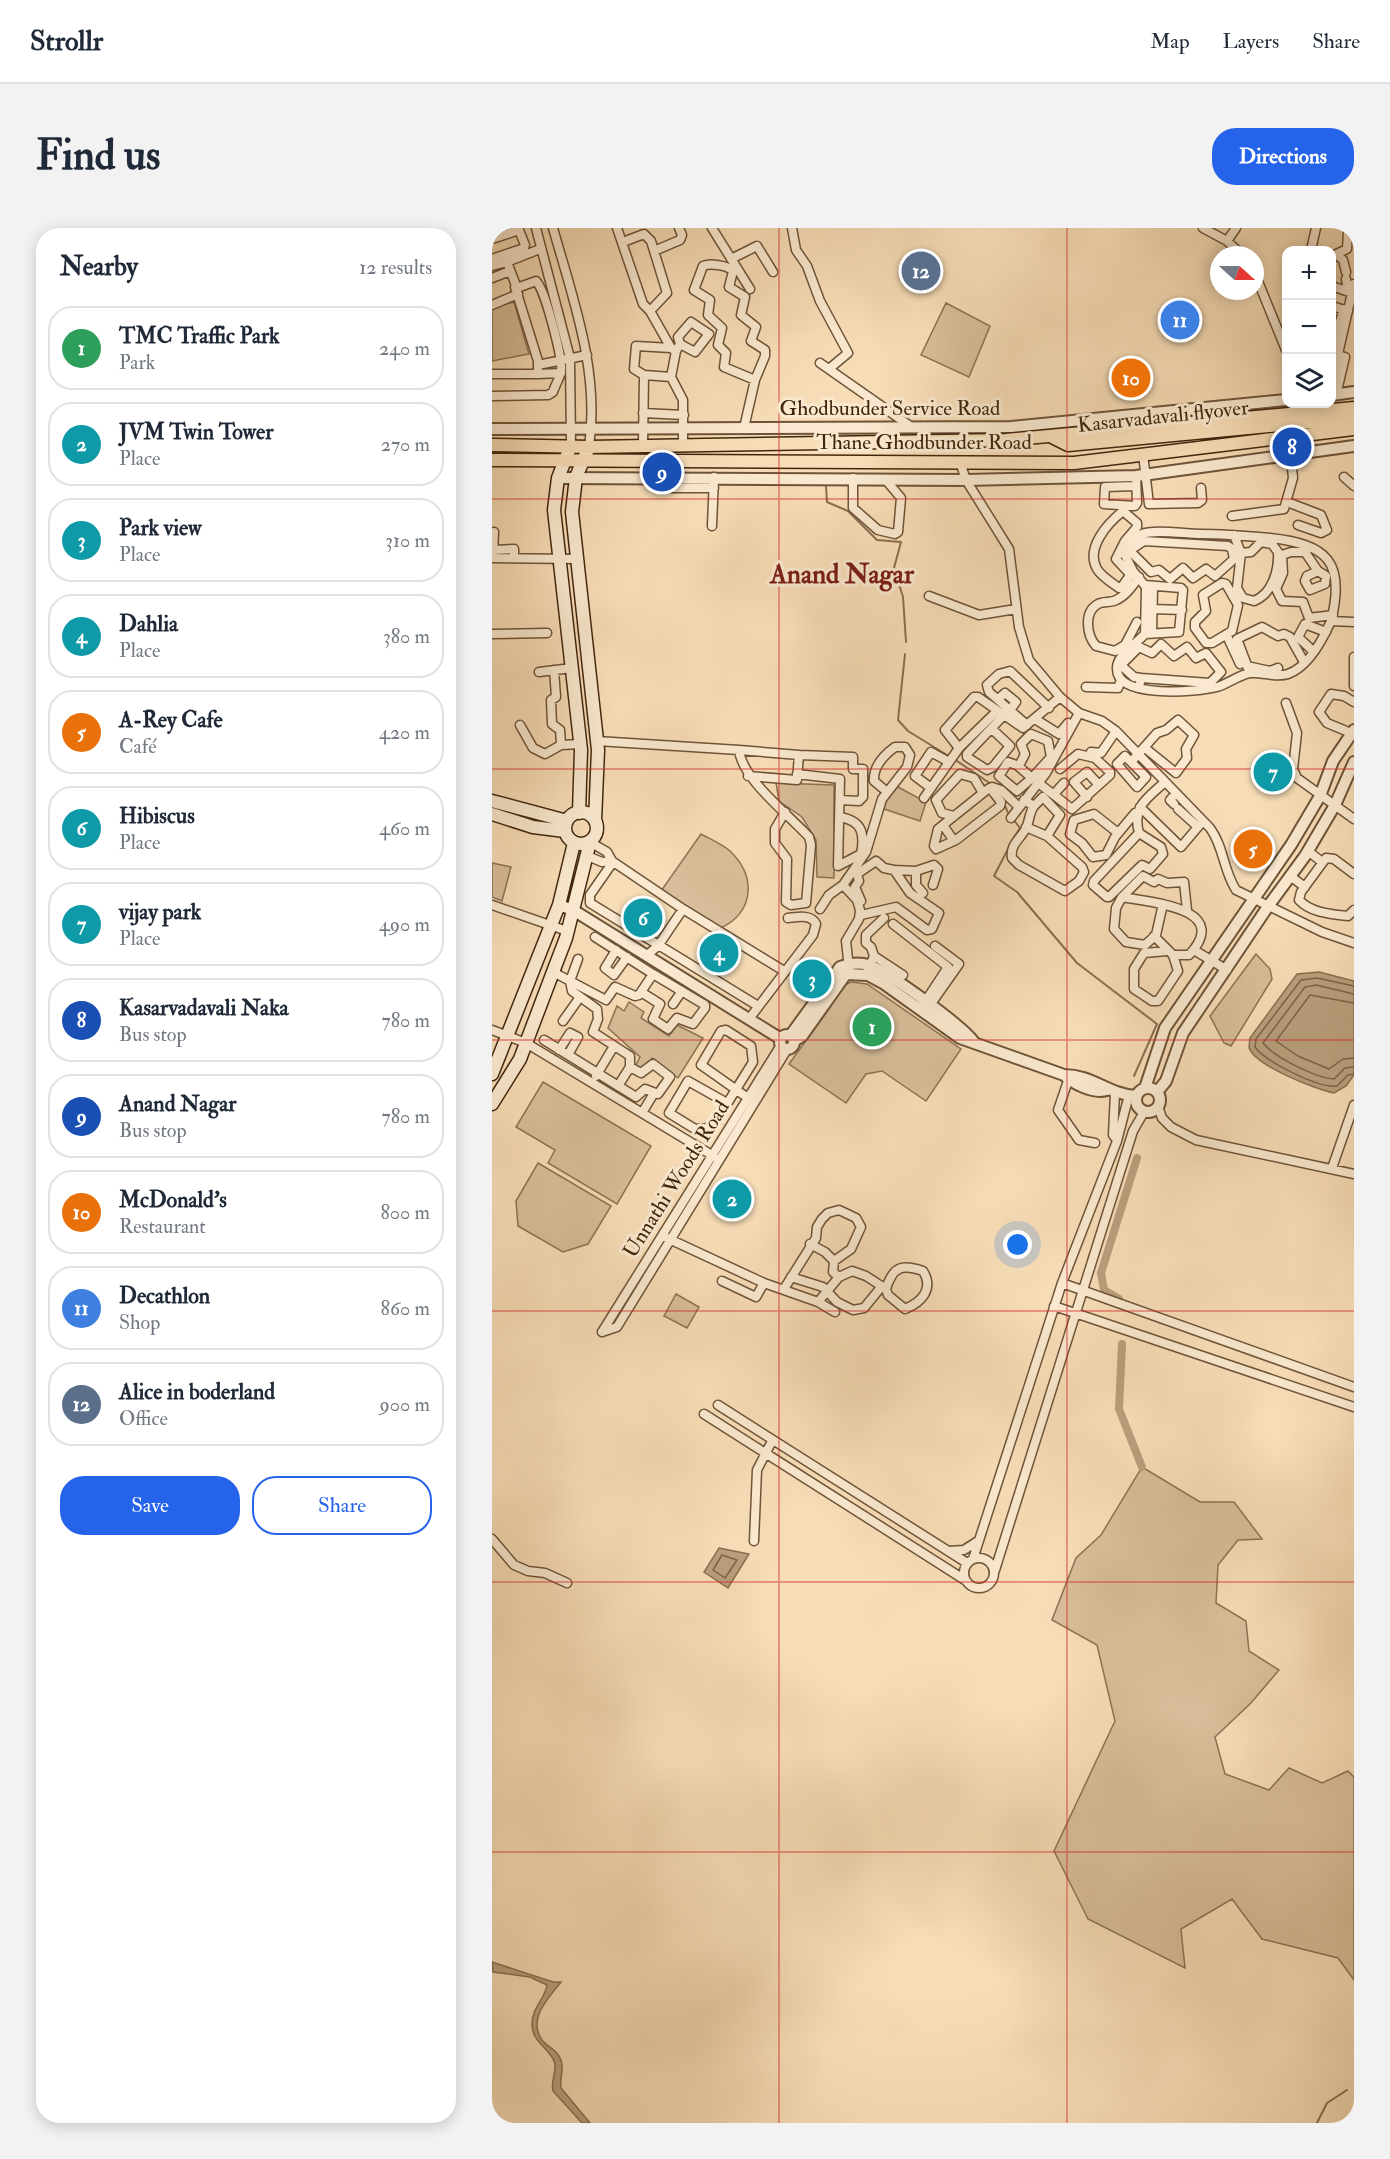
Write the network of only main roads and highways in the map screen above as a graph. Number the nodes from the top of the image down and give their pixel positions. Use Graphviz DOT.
graph roads {
  1 [pos="1354,408"];
  2 [pos="1354,418"];
  3 [pos="1354,429"];
  4 [pos="1050,436"];
  5 [pos="493,443"];
  6 [pos="571,445"];
  7 [pos="589,447"];
  8 [pos="492,460"];
  9 [pos="564,460"];
  10 [pos="584,460"];
  11 [pos="492,801"];
  12 [pos="579,813"];
  13 [pos="492,814"];
  14 [pos="595,821"];
  15 [pos="566,826"];
  16 [pos="590,842"];
  17 [pos="574,843"];
  18 [pos="494,1067"];
  19 [pos="492,1104"];
  1 -- 4 [label="main road, Thane Ghodbunder Road"];
  2 -- 4 [label="main road, Kasarvadavali flyover"];
  3 -- 10 [label="main road, Thane Ghodbunder Road"];
  4 -- 7 [label="main road, Thane Ghodbunder Road"];
  5 -- 6 [label="main road, Thane Ghodbunder Road"];
  6 -- 7 [label="main road, Thane Ghodbunder Road"];
  6 -- 9 [label="main road"];
  7 -- 10 [label="main road"];
  8 -- 9 [label="main road, Thane Ghodbunder Road"];
  9 -- 10 [label="main road, Thane Ghodbunder Road"];
  9 -- 12 [label="main road"];
  10 -- 14 [label="main road"];
  11 -- 15 [label="main road"];
  12 -- 14 [label="main road"];
  12 -- 15 [label="main road"];
  13 -- 15 [label="main road"];
  14 -- 16 [label="main road"];
  15 -- 17 [label="main road"];
  16 -- 17 [label="main road"];
  16 -- 19 [label="main road"];
  17 -- 18 [label="main road"];
}
